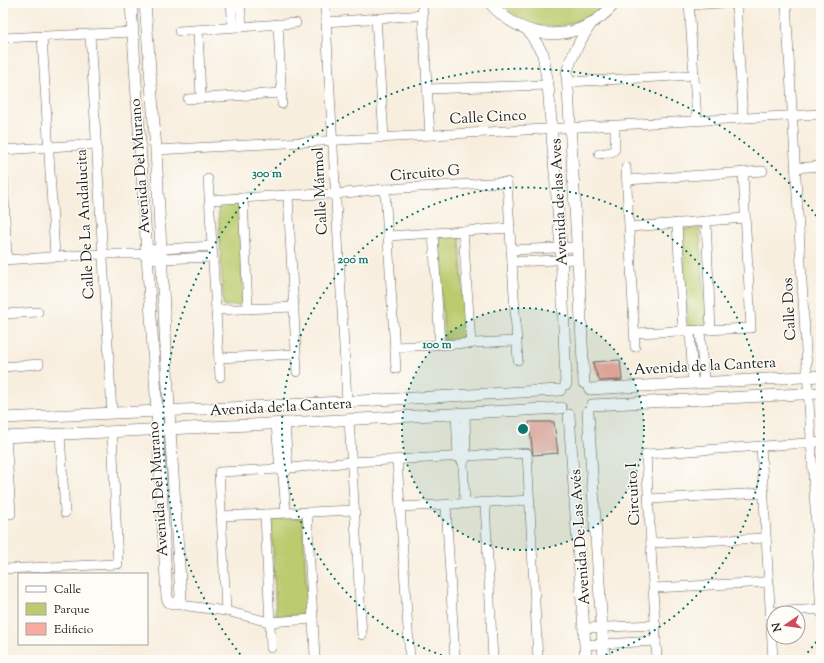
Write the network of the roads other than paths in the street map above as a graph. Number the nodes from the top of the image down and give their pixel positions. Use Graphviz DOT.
graph roads {
  1 [pos="131,3"];
  2 [pos="145,3"];
  3 [pos="231,3"];
  4 [pos="240,3"];
  5 [pos="325,3"];
  6 [pos="422,3"];
  7 [pos="490,3"];
  8 [pos="616,3"];
  9 [pos="723,3"];
  10 [pos="736,3"];
  11 [pos="786,3"];
  12 [pos="689,4"];
  13 [pos="423,15"];
  14 [pos="376,19"];
  15 [pos="296,22"];
  16 [pos="326,22"];
  17 [pos="278,24"];
  18 [pos="590,25"];
  19 [pos="242,26"];
  20 [pos="233,27"];
  21 [pos="198,30"];
  22 [pos="528,30"];
  23 [pos="179,31"];
  24 [pos="133,32"];
  25 [pos="90,34"];
  26 [pos="42,36"];
  27 [pos="3,38"];
  28 [pos="694,75"];
  29 [pos="568,82"];
  30 [pos="548,85"];
  31 [pos="427,89"];
  32 [pos="282,93"];
  33 [pos="201,98"];
  34 [pos="188,99"];
  35 [pos="282,104"];
  36 [pos="821,114"];
  37 [pos="792,115"];
  38 [pos="743,118"];
  39 [pos="697,120"];
  40 [pos="615,126"];
  41 [pos="571,127"];
  42 [pos="552,128"];
  43 [pos="430,135"];
  44 [pos="384,137"];
  45 [pos="332,140"];
  46 [pos="96,144"];
  47 [pos="49,147"];
  48 [pos="3,150"];
  49 [pos="156,150"];
  50 [pos="599,154"];
  51 [pos="821,166"];
  52 [pos="626,167"];
  53 [pos="796,168"];
  54 [pos="763,171"];
  55 [pos="743,172"];
  56 [pos="3,175"];
  57 [pos="208,179"];
  58 [pos="627,180"];
  59 [pos="385,189"];
  60 [pos="335,194"];
  61 [pos="288,195"];
  62 [pos="243,198"];
  63 [pos="210,200"];
  64 [pos="745,218"];
  65 [pos="706,221"];
  66 [pos="677,223"];
  67 [pos="630,227"];
  68 [pos="510,228"];
  69 [pos="463,231"];
  70 [pos="433,233"];
  71 [pos="388,236"];
  72 [pos="212,246"];
  73 [pos="578,247"];
  74 [pos="561,248"];
  75 [pos="510,250"];
  76 [pos="102,254"];
  77 [pos="145,254"];
  78 [pos="161,254"];
  79 [pos="55,256"];
  80 [pos="213,256"];
  81 [pos="578,259"];
  82 [pos="5,260"];
  83 [pos="562,260"];
  84 [pos="512,262"];
  85 [pos="294,307"];
  86 [pos="248,309"];
  87 [pos="216,310"];
  88 [pos="38,312"];
  89 [pos="3,314"];
  90 [pos="700,330"];
  91 [pos="711,330"];
  92 [pos="686,331"];
  93 [pos="634,333"];
  94 [pos="517,341"];
  95 [pos="471,344"];
  96 [pos="440,345"];
  97 [pos="394,347"];
  98 [pos="635,347"];
  99 [pos="296,354"];
  100 [pos="219,358"];
  101 [pos="518,360"];
  102 [pos="39,364"];
  103 [pos="3,366"];
  104 [pos="396,369"];
  105 [pos="297,372"];
  106 [pos="821,376"];
  107 [pos="220,377"];
  108 [pos="807,377"];
  109 [pos="698,382"];
  110 [pos="587,386"];
  111 [pos="563,387"];
  112 [pos="821,393"];
  113 [pos="808,394"];
  114 [pos="347,401"];
  115 [pos="590,409"];
  116 [pos="169,410"];
  117 [pos="157,411"];
  118 [pos="565,412"];
  119 [pos="112,413"];
  120 [pos="460,413"];
  121 [pos="3,418"];
  122 [pos="349,420"];
  123 [pos="281,424"];
  124 [pos="158,429"];
  125 [pos="170,429"];
  126 [pos="112,432"];
  127 [pos="60,434"];
  128 [pos="5,437"];
  129 [pos="821,442"];
  130 [pos="811,443"];
  131 [pos="761,446"];
  132 [pos="462,458"];
  133 [pos="397,460"];
  134 [pos="351,462"];
  135 [pos="284,471"];
  136 [pos="764,493"];
  137 [pos="649,499"];
  138 [pos="530,500"];
  139 [pos="485,503"];
  140 [pos="465,504"];
  141 [pos="446,505"];
  142 [pos="400,507"];
  143 [pos="354,510"];
  144 [pos="307,512"];
  145 [pos="65,513"];
  146 [pos="286,513"];
  147 [pos="11,514"];
  148 [pos="265,514"];
  149 [pos="221,516"];
  150 [pos="766,538"];
  151 [pos="651,543"];
  152 [pos="3,569"];
  153 [pos="769,582"];
  154 [pos="654,588"];
  155 [pos="179,603"];
  156 [pos="771,605"];
  157 [pos="821,609"];
  158 [pos="806,610"];
  159 [pos="226,611"];
  160 [pos="821,613"];
  161 [pos="312,619"];
  162 [pos="269,622"];
  163 [pos="656,625"];
  164 [pos="602,627"];
  165 [pos="584,628"];
  166 [pos="362,635"];
  167 [pos="656,641"];
  168 [pos="603,644"];
  169 [pos="585,645"];
  170 [pos="772,645"];
  171 [pos="271,648"];
  172 [pos="315,656"];
  173 [pos="410,660"];
  174 [pos="455,660"];
  175 [pos="493,660"];
  176 [pos="538,660"];
  177 [pos="586,660"];
  178 [pos="604,660"];
  179 [pos="658,660"];
  180 [pos="773,660"];
  1 -- 24 [label="street, Avenida Del Murano"];
  2 -- 49 [label="street, Avenida Del Murano"];
  3 -- 20 [label="street"];
  4 -- 19 [label="street"];
  5 -- 16 [label="street, Calle Mármol"];
  6 -- 13 [label="street"];
  7 -- 22 [label="street"];
  8 -- 18 [label="street"];
  9 -- 12 [label="street"];
  10 -- 38 [label="street"];
  11 -- 37 [label="street, Calle Dos"];
  12 -- 28 [label="street"];
  13 -- 14 [label="street"];
  13 -- 31 [label="street"];
  14 -- 16 [label="street"];
  14 -- 44 [label="street"];
  15 -- 17 [label="street"];
  16 -- 45 [label="street, Calle Mármol"];
  17 -- 19 [label="street"];
  17 -- 32 [label="street"];
  18 -- 22 [label="street"];
  18 -- 29 [label="street, Avenida de las Aves"];
  19 -- 20 [label="street"];
  20 -- 21 [label="street"];
  21 -- 23 [label="street"];
  21 -- 33 [label="street"];
  22 -- 30 [label="street, Avenida de las Aves"];
  24 -- 25 [label="street"];
  24 -- 77 [label="street, Avenida Del Murano"];
  25 -- 26 [label="street"];
  25 -- 46 [label="street, Calle De La Andalucita"];
  26 -- 27 [label="street"];
  26 -- 47 [label="street"];
  28 -- 29 [label="street"];
  28 -- 39 [label="street"];
  29 -- 41 [label="street, Avenida de las Aves"];
  30 -- 31 [label="street"];
  30 -- 42 [label="street, Avenida de las Aves"];
  31 -- 43 [label="street"];
  32 -- 33 [label="street"];
  32 -- 35 [label="street"];
  33 -- 34 [label="street"];
  36 -- 37 [label="street, Calle Cinco"];
  37 -- 38 [label="street, Calle Cinco"];
  37 -- 53 [label="street, Calle Dos"];
  38 -- 39 [label="street, Calle Cinco"];
  39 -- 40 [label="street, Calle Cinco"];
  40 -- 41 [label="street, Calle Cinco"];
  40 -- 50 [label="street"];
  41 -- 42 [label="street, Calle Cinco"];
  41 -- 73 [label="street, Avenida de las Aves"];
  42 -- 43 [label="street, Calle Cinco"];
  42 -- 74 [label="street, Avenida de las Aves"];
  43 -- 44 [label="street, Calle Cinco"];
  44 -- 45 [label="street, Calle Cinco"];
  45 -- 49 [label="street, Calle Cinco"];
  45 -- 60 [label="street, Calle Mármol"];
  46 -- 47 [label="street"];
  46 -- 76 [label="street, Calle De La Andalucita"];
  47 -- 48 [label="street"];
  47 -- 79 [label="street"];
  49 -- 78 [label="street, Avenida Del Murano"];
  51 -- 53 [label="street"];
  52 -- 58 [label="street"];
  53 -- 108 [label="street, Calle Dos"];
  54 -- 55 [label="street"];
  55 -- 58 [label="street"];
  55 -- 64 [label="street"];
  56 -- 82 [label="street"];
  57 -- 63 [label="street"];
  58 -- 67 [label="street"];
  59 -- 60 [label="street"];
  59 -- 68 [label="street, Circuito G"];
  59 -- 71 [label="street, Circuito G"];
  60 -- 61 [label="street"];
  60 -- 114 [label="street, Calle Mármol"];
  61 -- 62 [label="street"];
  61 -- 85 [label="street"];
  62 -- 63 [label="street"];
  62 -- 86 [label="street"];
  63 -- 72 [label="street"];
  64 -- 65 [label="street"];
  64 -- 91 [label="street"];
  65 -- 66 [label="street"];
  65 -- 91 [label="street"];
  66 -- 67 [label="street"];
  66 -- 92 [label="street"];
  67 -- 93 [label="street"];
  68 -- 69 [label="street"];
  68 -- 75 [label="street, Circuito G"];
  69 -- 70 [label="street"];
  69 -- 95 [label="street"];
  70 -- 71 [label="street"];
  70 -- 96 [label="street"];
  71 -- 97 [label="street, Circuito G"];
  72 -- 78 [label="street"];
  72 -- 80 [label="street"];
  73 -- 74 [label="street"];
  73 -- 81 [label="street, Avenida de las Aves"];
  74 -- 75 [label="street"];
  74 -- 83 [label="street, Avenida de las Aves"];
  75 -- 84 [label="street, Circuito G"];
  76 -- 77 [label="street"];
  76 -- 79 [label="street"];
  76 -- 119 [label="street, Calle De La Andalucita"];
  77 -- 78 [label="street"];
  77 -- 117 [label="street, Avenida Del Murano"];
  78 -- 80 [label="street"];
  78 -- 116 [label="street, Avenida Del Murano"];
  79 -- 82 [label="street"];
  80 -- 87 [label="street"];
  81 -- 83 [label="street"];
  81 -- 110 [label="street, Avenida de las Aves"];
  83 -- 84 [label="street"];
  83 -- 111 [label="street, Avenida de las Aves"];
  84 -- 94 [label="street, Circuito G"];
  85 -- 86 [label="street"];
  85 -- 99 [label="street"];
  86 -- 87 [label="street"];
  87 -- 100 [label="street"];
  88 -- 89 [label="street"];
  90 -- 91 [label="street"];
  90 -- 92 [label="street"];
  90 -- 109 [label="street"];
  92 -- 93 [label="street"];
  92 -- 109 [label="street"];
  93 -- 98 [label="street"];
  94 -- 95 [label="street"];
  94 -- 101 [label="street, Circuito G"];
  95 -- 96 [label="street"];
  96 -- 97 [label="street"];
  97 -- 104 [label="street, Circuito G"];
  99 -- 100 [label="street"];
  99 -- 105 [label="street"];
  100 -- 107 [label="street"];
  102 -- 103 [label="street"];
  106 -- 108 [label="street, Avenida de la Cantera"];
  108 -- 109 [label="street, Avenida de la Cantera"];
  108 -- 113 [label="street, Calle Dos"];
  109 -- 110 [label="street, Avenida de la Cantera"];
  110 -- 111 [label="street"];
  110 -- 115 [label="street"];
  111 -- 114 [label="street, Avenida de la Cantera"];
  111 -- 118 [label="street"];
  112 -- 113 [label="street"];
  113 -- 115 [label="street"];
  113 -- 130 [label="street, Calle Dos"];
  114 -- 116 [label="street, Avenida de la Cantera"];
  115 -- 118 [label="street"];
  115 -- 164 [label="street, Avenida De Las Avés"];
  116 -- 117 [label="street, Avenida de la Cantera"];
  116 -- 125 [label="street, Avenida Del Murano"];
  117 -- 119 [label="street, Avenida de la Cantera"];
  117 -- 124 [label="street, Avenida Del Murano"];
  118 -- 120 [label="street, Avenida de la Cantera"];
  118 -- 165 [label="street, Avenida De Las Avés"];
  119 -- 121 [label="street, Avenida de la Cantera"];
  120 -- 122 [label="street, Avenida de la Cantera"];
  120 -- 132 [label="street"];
  122 -- 123 [label="street, Avenida de la Cantera"];
  122 -- 134 [label="street"];
  123 -- 125 [label="street, Avenida de la Cantera"];
  123 -- 135 [label="street"];
  124 -- 125 [label="street, Avenida de la Cantera"];
  124 -- 126 [label="street, Avenida de la Cantera"];
  124 -- 155 [label="street, Avenida Del Murano"];
  125 -- 155 [label="street, Avenida Del Murano"];
  126 -- 127 [label="street, Avenida de la Cantera"];
  126 -- 152 [label="street"];
  127 -- 128 [label="street, Avenida de la Cantera"];
  127 -- 145 [label="street"];
  128 -- 147 [label="street"];
  129 -- 130 [label="street, Circuito I"];
  130 -- 131 [label="street, Circuito I"];
  130 -- 157 [label="street, Calle Dos"];
  131 -- 136 [label="street"];
  131 -- 137 [label="street, Circuito I"];
  132 -- 133 [label="street"];
  132 -- 138 [label="street"];
  132 -- 140 [label="street"];
  133 -- 134 [label="street"];
  133 -- 142 [label="street"];
  134 -- 135 [label="street"];
  134 -- 143 [label="street"];
  135 -- 146 [label="street"];
  135 -- 149 [label="street"];
  136 -- 137 [label="street"];
  136 -- 150 [label="street"];
  137 -- 151 [label="street, Circuito I"];
  138 -- 139 [label="street"];
  138 -- 176 [label="street"];
  139 -- 140 [label="street"];
  139 -- 175 [label="street"];
  140 -- 141 [label="street"];
  141 -- 142 [label="street"];
  141 -- 174 [label="street"];
  142 -- 173 [label="street"];
  143 -- 144 [label="street"];
  143 -- 166 [label="street"];
  144 -- 146 [label="street"];
  144 -- 161 [label="street"];
  146 -- 148 [label="street"];
  148 -- 149 [label="street"];
  148 -- 162 [label="street"];
  149 -- 159 [label="street"];
  150 -- 151 [label="street"];
  150 -- 153 [label="street"];
  151 -- 154 [label="street, Circuito I"];
  153 -- 154 [label="street"];
  153 -- 156 [label="street"];
  154 -- 163 [label="street, Circuito I"];
  155 -- 159 [label="street"];
  157 -- 158 [label="street"];
  157 -- 160 [label="street, Calle Dos"];
  159 -- 162 [label="street"];
  161 -- 162 [label="street"];
  161 -- 172 [label="street"];
  162 -- 171 [label="street"];
  163 -- 164 [label="street"];
  163 -- 167 [label="street, Circuito I"];
  164 -- 165 [label="street"];
  164 -- 168 [label="street, Avenida De Las Avés"];
  165 -- 169 [label="street, Avenida De Las Avés"];
  167 -- 168 [label="street"];
  167 -- 179 [label="street, Circuito I"];
  168 -- 169 [label="street"];
  168 -- 178 [label="street, Avenida De Las Avés"];
  169 -- 177 [label="street, Avenida De Las Avés"];
  170 -- 180 [label="street"];
}
